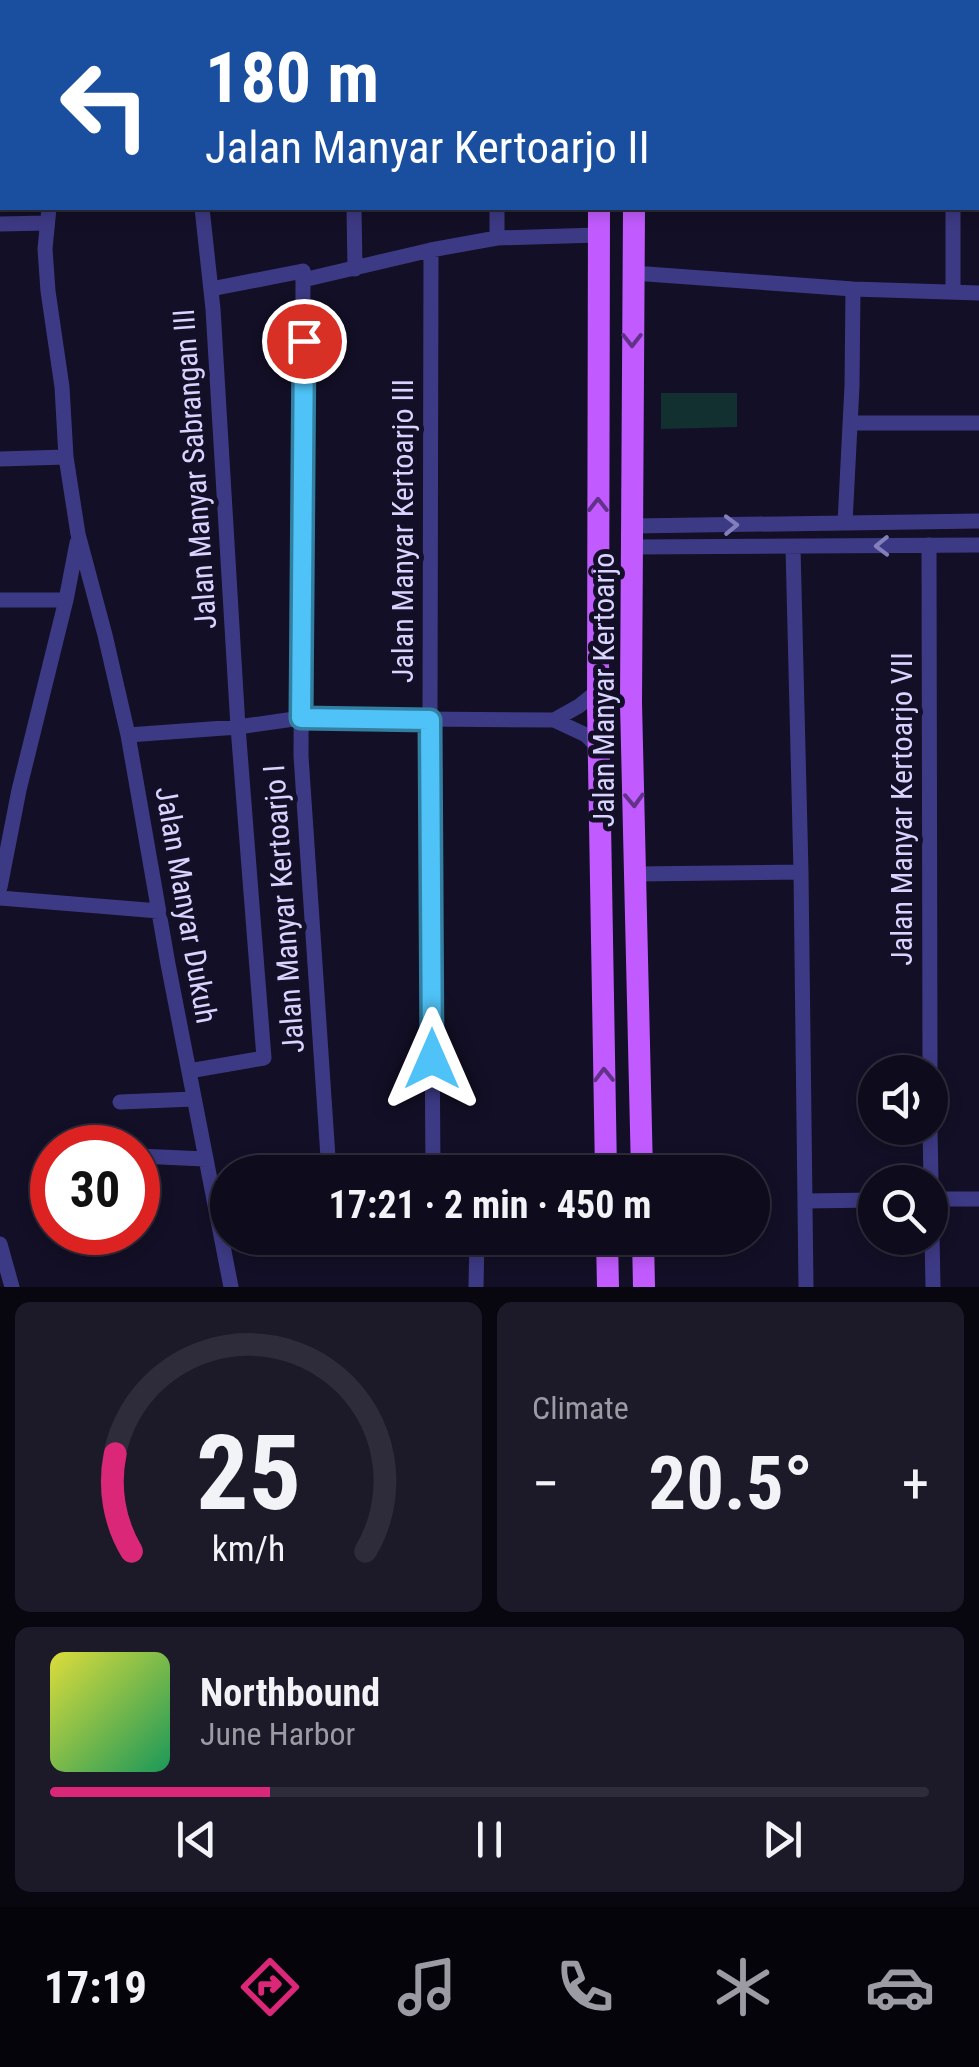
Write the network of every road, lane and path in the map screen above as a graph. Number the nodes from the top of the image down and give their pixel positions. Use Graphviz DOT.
graph roads {
  1 [pos="202,210"];
  2 [pos="354,210"];
  3 [pos="498,210"];
  4 [pos="598,210"];
  5 [pos="634,210"];
  6 [pos="952,210"];
  7 [pos="48,215"];
  8 [pos="0,224"];
  9 [pos="598,234"];
  10 [pos="497,238"];
  11 [pos="431,250"];
  12 [pos="355,269"];
  13 [pos="632,273"];
  14 [pos="303,280"];
  15 [pos="211,289"];
  16 [pos="853,289"];
  17 [pos="952,292"];
  18 [pos="979,293"];
  19 [pos="850,423"];
  20 [pos="979,423"];
  21 [pos="66,458"];
  22 [pos="0,459"];
  23 [pos="948,521"];
  24 [pos="979,521"];
  25 [pos="845,523"];
  26 [pos="683,526"];
  27 [pos="78,534"];
  28 [pos="633,536"];
  29 [pos="979,544"];
  30 [pos="930,545"];
  31 [pos="949,545"];
  32 [pos="683,546"];
  33 [pos="793,547"];
  34 [pos="0,600"];
  35 [pos="66,600"];
  36 [pos="598,698"];
  37 [pos="631,702"];
  38 [pos="301,718"];
  39 [pos="430,720"];
  40 [pos="554,720"];
  41 [pos="238,728"];
  42 [pos="632,732"];
  43 [pos="128,735"];
  44 [pos="598,740"];
  45 [pos="0,790"];
  46 [pos="18,790"];
  47 [pos="801,872"];
  48 [pos="636,874"];
  49 [pos="0,887"];
  50 [pos="0,898"];
  51 [pos="158,911"];
  52 [pos="930,1055"];
  53 [pos="188,1071"];
  54 [pos="194,1099"];
  55 [pos="120,1102"];
  56 [pos="328,1155"];
  57 [pos="433,1155"];
  58 [pos="606,1155"];
  59 [pos="642,1155"];
  60 [pos="160,1157"];
  61 [pos="205,1159"];
  62 [pos="979,1198"];
  63 [pos="948,1199"];
  64 [pos="858,1200"];
  65 [pos="805,1201"];
  66 [pos="0,1244"];
  67 [pos="477,1255"];
  68 [pos="607,1255"];
  69 [pos="643,1255"];
  70 [pos="932,1255"];
  71 [pos="12,1287"];
  72 [pos="231,1287"];
  73 [pos="476,1287"];
  74 [pos="608,1287"];
  75 [pos="644,1287"];
  76 [pos="806,1287"];
  77 [pos="933,1287"];
  1 -- 15 [label="street, Jalan Manyar Sabrangan III"];
  2 -- 12 [label="street"];
  3 -- 10 [label="street"];
  4 -- 9 [label="main road, Jalan Manyar Kertoarjo"];
  5 -- 13 [label="main road, Jalan Manyar Kertoarjo"];
  6 -- 17 [label="street"];
  7 -- 8 [label="street"];
  7 -- 21 [label="street"];
  9 -- 10 [label="street"];
  36 -- 9 [label="main road, Jalan Manyar Kertoarjo, one-way"];
  10 -- 11 [label="street"];
  11 -- 12 [label="street"];
  11 -- 39 [label="street, Jalan Manyar Kertoarjo III"];
  12 -- 14 [label="street"];
  13 -- 16 [label="street"];
  13 -- 28 [label="main road, Jalan Manyar Kertoarjo, one-way"];
  14 -- 15 [label="street"];
  14 -- 38 [label="street, Jalan Manyar Kertoarjo I"];
  15 -- 41 [label="street, Jalan Manyar Sabrangan III"];
  16 -- 17 [label="street"];
  16 -- 19 [label="street"];
  17 -- 18 [label="street"];
  19 -- 20 [label="street"];
  19 -- 25 [label="street"];
  21 -- 22 [label="street"];
  21 -- 27 [label="street"];
  23 -- 24 [label="street"];
  23 -- 25 [label="street"];
  23 -- 31 [label="street"];
  26 -- 25 [label="street, one-way"];
  26 -- 28 [label="street"];
  26 -- 32 [label="street"];
  27 -- 35 [label="street"];
  27 -- 43 [label="street, Jalan Manyar Dukuh"];
  28 -- 32 [label="street"];
  28 -- 37 [label="main road, Jalan Manyar Kertoarjo"];
  29 -- 31 [label="street"];
  30 -- 31 [label="street"];
  30 -- 33 [label="street, one-way"];
  30 -- 52 [label="street, Jalan Manyar Kertoarjo VII"];
  32 -- 33 [label="street"];
  33 -- 47 [label="street"];
  34 -- 35 [label="street"];
  35 -- 46 [label="street"];
  36 -- 37 [label="main road"];
  36 -- 40 [label="street"];
  36 -- 44 [label="main road, Jalan Manyar Kertoarjo"];
  37 -- 42 [label="main road, Jalan Manyar Kertoarjo"];
  38 -- 39 [label="street"];
  38 -- 41 [label="street"];
  38 -- 56 [label="street, Jalan Manyar Kertoarjo I"];
  39 -- 40 [label="street"];
  39 -- 57 [label="street, Jalan Manyar Kertoarjo III"];
  40 -- 44 [label="street"];
  41 -- 43 [label="street"];
  41 -- 53 [label="street, Jalan Manyar Sabrangan III"];
  42 -- 44 [label="main road"];
  42 -- 48 [label="main road, Jalan Manyar Kertoarjo, one-way"];
  43 -- 51 [label="street, Jalan Manyar Dukuh"];
  58 -- 44 [label="main road, Jalan Manyar Kertoarjo, one-way"];
  45 -- 46 [label="street"];
  46 -- 49 [label="street"];
  47 -- 48 [label="street"];
  47 -- 65 [label="street"];
  48 -- 59 [label="main road, Jalan Manyar Kertoarjo"];
  50 -- 51 [label="street"];
  51 -- 53 [label="street, Jalan Manyar Dukuh"];
  53 -- 54 [label="street, Jalan Manyar Dukuh"];
  54 -- 55 [label="street"];
  54 -- 61 [label="street, Jalan Manyar Dukuh"];
  60 -- 61 [label="street"];
  61 -- 72 [label="street, Jalan Manyar Dukuh"];
  62 -- 63 [label="street"];
  64 -- 65 [label="street"];
  65 -- 76 [label="street"];
  66 -- 71 [label="street"];
  67 -- 73 [label="street"];
  68 -- 74 [label="main road"];
  69 -- 75 [label="main road"];
  70 -- 77 [label="street"];
}
